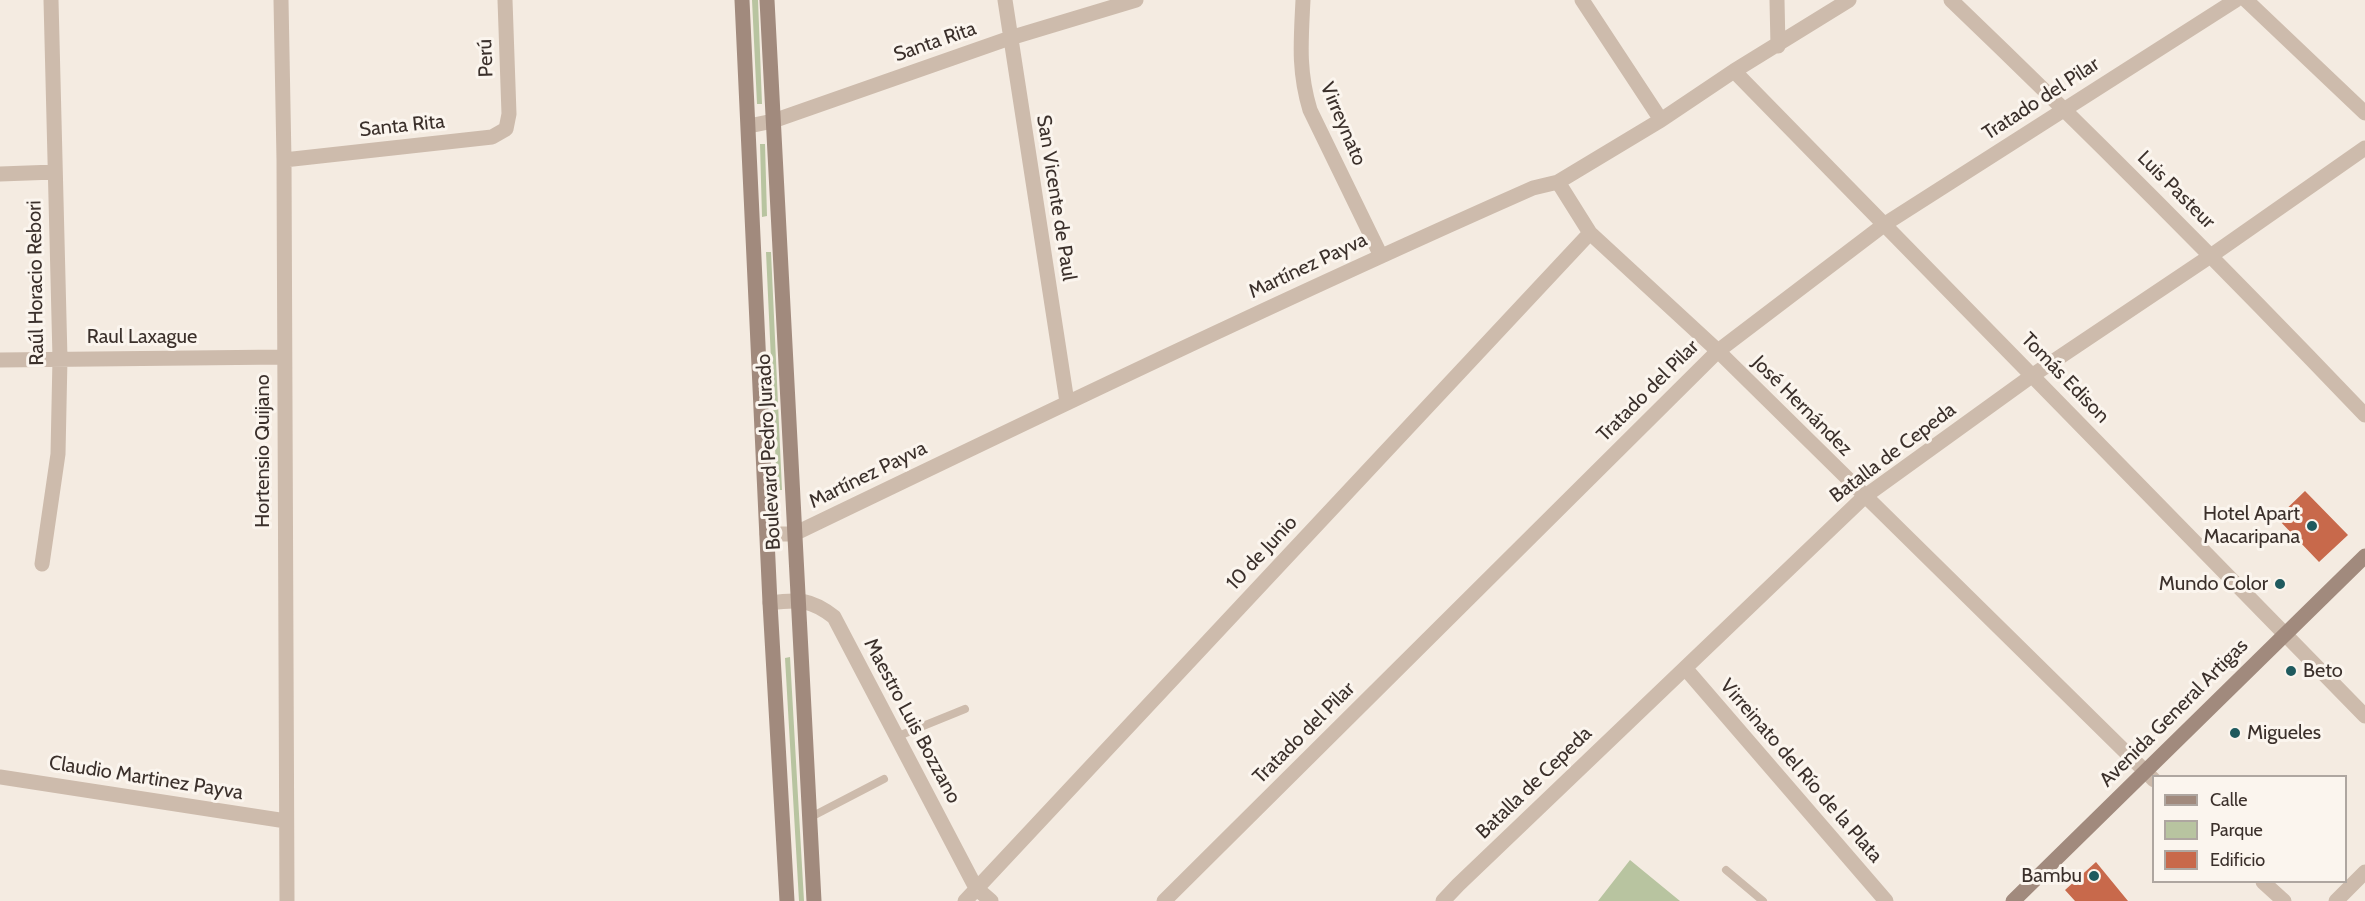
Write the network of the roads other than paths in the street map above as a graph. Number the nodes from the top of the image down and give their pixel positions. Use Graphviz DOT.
graph roads {
  1 [pos="51,0"];
  2 [pos="281,0"];
  3 [pos="505,0"];
  4 [pos="742,0"];
  5 [pos="767,0"];
  6 [pos="1005,0"];
  7 [pos="1136,0"];
  8 [pos="1303,0"];
  9 [pos="1582,0"];
  10 [pos="1777,0"];
  11 [pos="1849,0"];
  12 [pos="1951,0"];
  13 [pos="2236,0"];
  14 [pos="2246,0"];
  15 [pos="1010,38"];
  16 [pos="1778,46"];
  17 [pos="1734,71"];
  18 [pos="2065,109"];
  19 [pos="2365,113"];
  20 [pos="509,114"];
  21 [pos="1661,120"];
  22 [pos="773,121"];
  23 [pos="748,126"];
  24 [pos="2365,148"];
  25 [pos="284,160"];
  26 [pos="55,172"];
  27 [pos="0,174"];
  28 [pos="1558,182"];
  29 [pos="1885,224"];
  30 [pos="1590,233"];
  31 [pos="753,237"];
  32 [pos="779,237"];
  33 [pos="2212,255"];
  34 [pos="1381,256"];
  35 [pos="1718,351"];
  36 [pos="284,357"];
  37 [pos="60,358"];
  38 [pos="0,360"];
  39 [pos="2033,375"];
  40 [pos="1068,402"];
  41 [pos="2365,415"];
  42 [pos="1864,497"];
  43 [pos="767,534"];
  44 [pos="794,534"];
  45 [pos="2365,556"];
  46 [pos="42,564"];
  47 [pos="797,599"];
  48 [pos="770,603"];
  49 [pos="2284,634"];
  50 [pos="1685,668"];
  51 [pos="965,709"];
  52 [pos="2365,717"];
  53 [pos="896,737"];
  54 [pos="2149,776"];
  55 [pos="0,777"];
  56 [pos="884,779"];
  57 [pos="808,818"];
  58 [pos="286,821"];
  59 [pos="1726,870"];
  60 [pos="2365,872"];
  61 [pos="2264,883"];
  62 [pos="976,888"];
  63 [pos="287,901"];
  64 [pos="787,901"];
  65 [pos="814,901"];
  66 [pos="965,901"];
  67 [pos="991,901"];
  68 [pos="1164,901"];
  69 [pos="1443,901"];
  70 [pos="1763,901"];
  71 [pos="1886,901"];
  72 [pos="2013,901"];
  73 [pos="2284,901"];
  74 [pos="2336,901"];
  1 -- 26 [label="street, Raúl Horacio Rebori"];
  2 -- 25 [label="street, Hortensio Quijano"];
  3 -- 20 [label="street, Perú"];
  4 -- 23 [label="main road, Boulevard Pedro Jurado"];
  5 -- 22 [label="main road, Boulevard Pedro Jurado"];
  6 -- 15 [label="street, San Vicente de Paul"];
  7 -- 15 [label="street, Santa Rita"];
  8 -- 34 [label="street, Virreynato"];
  9 -- 21 [label="street"];
  10 -- 16 [label="street"];
  11 -- 16 [label="street, Martínez Payva"];
  12 -- 18 [label="street, Luis Pasteur"];
  13 -- 18 [label="street, Tratado del Pilar"];
  14 -- 19 [label="street"];
  15 -- 22 [label="street, Santa Rita"];
  15 -- 40 [label="street, San Vicente de Paul"];
  16 -- 17 [label="street, Martínez Payva"];
  17 -- 21 [label="street, Martínez Payva"];
  17 -- 29 [label="street, Tomás Edison"];
  18 -- 29 [label="street, Tratado del Pilar"];
  18 -- 33 [label="street, Luis Pasteur"];
  20 -- 25 [label="street, Santa Rita"];
  21 -- 28 [label="street, Martínez Payva"];
  22 -- 23 [label="street, Santa Rita"];
  22 -- 32 [label="main road, Boulevard Pedro Jurado"];
  23 -- 31 [label="main road, Boulevard Pedro Jurado"];
  24 -- 33 [label="street, Batalla de Cepeda"];
  25 -- 36 [label="street, Hortensio Quijano"];
  26 -- 27 [label="street"];
  26 -- 37 [label="street, Raúl Horacio Rebori"];
  28 -- 30 [label="street, José Hernández"];
  28 -- 34 [label="street, Martínez Payva"];
  29 -- 35 [label="street, Tratado del Pilar"];
  29 -- 39 [label="street, Tomás Edison"];
  30 -- 35 [label="street, José Hernández"];
  30 -- 62 [label="street, 10 de Junio"];
  31 -- 32 [label="main road"];
  31 -- 43 [label="main road, Boulevard Pedro Jurado"];
  32 -- 44 [label="main road, Boulevard Pedro Jurado"];
  33 -- 39 [label="street, Batalla de Cepeda"];
  33 -- 41 [label="street, Luis Pasteur"];
  34 -- 40 [label="street, Martínez Payva"];
  35 -- 42 [label="street, José Hernández"];
  35 -- 68 [label="street, Tratado del Pilar"];
  36 -- 37 [label="street, Raul Laxague"];
  36 -- 58 [label="street, Hortensio Quijano"];
  37 -- 38 [label="street, Raul Laxague"];
  37 -- 46 [label="street, Raúl Horacio Rebori"];
  39 -- 42 [label="street, Batalla de Cepeda"];
  39 -- 49 [label="street, Tomás Edison"];
  40 -- 44 [label="street, Martínez Payva"];
  42 -- 50 [label="street, Batalla de Cepeda"];
  42 -- 54 [label="street, José Hernández"];
  43 -- 44 [label="street, Martínez Payva"];
  43 -- 48 [label="main road, Boulevard Pedro Jurado"];
  44 -- 47 [label="main road, Boulevard Pedro Jurado"];
  45 -- 49 [label="main road, Avenida General Artigas"];
  47 -- 48 [label="street, Maestro Luis Bozzano"];
  47 -- 53 [label="street, Maestro Luis Bozzano"];
  47 -- 57 [label="main road, Boulevard Pedro Jurado"];
  48 -- 64 [label="main road, Boulevard Pedro Jurado"];
  49 -- 52 [label="street, Tomás Edison"];
  49 -- 54 [label="main road, Avenida General Artigas"];
  50 -- 69 [label="street, Batalla de Cepeda"];
  50 -- 71 [label="street, Virreinato del Río de la Plata"];
  51 -- 53 [label="lane"];
  53 -- 62 [label="street, Maestro Luis Bozzano"];
  54 -- 72 [label="main road, Avenida General Artigas"];
  55 -- 58 [label="street, Claudio Martinez Payva"];
  56 -- 57 [label="lane"];
  57 -- 65 [label="main road, Boulevard Pedro Jurado"];
  58 -- 63 [label="street, Hortensio Quijano"];
  59 -- 70 [label="lane"];
  60 -- 74 [label="street"];
  61 -- 73 [label="street"];
  62 -- 66 [label="street, 10 de Junio"];
  62 -- 67 [label="street, Maestro Luis Bozzano"];
}
